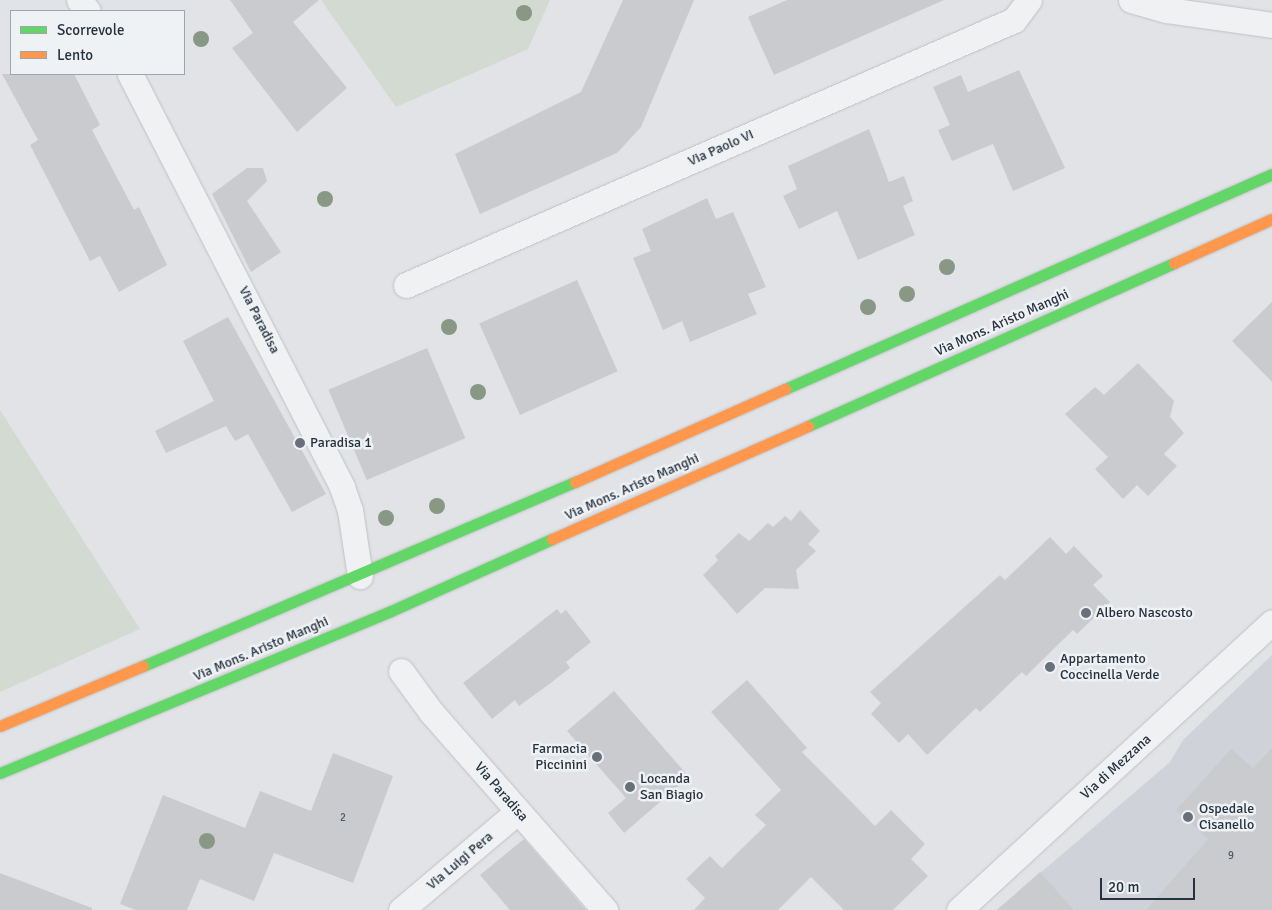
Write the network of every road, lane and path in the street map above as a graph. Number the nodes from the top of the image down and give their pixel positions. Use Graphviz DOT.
graph roads {
  1 [pos="79,0"];
  2 [pos="1029,0"];
  3 [pos="1130,0"];
  4 [pos="87,10"];
  5 [pos="1272,25"];
  6 [pos="131,75"];
  7 [pos="1272,174"];
  8 [pos="1272,219"];
  9 [pos="406,285"];
  10 [pos="360,576"];
  11 [pos="1272,622"];
  12 [pos="402,671"];
  13 [pos="0,726"];
  14 [pos="0,773"];
  15 [pos="518,811"];
  16 [pos="401,910"];
  17 [pos="605,910"];
  18 [pos="959,910"];
  1 -- 4 [label="street"];
  2 -- 9 [label="street, Via Paolo VI"];
  3 -- 5 [label="street"];
  6 -- 10 [label="street, Via Paradisa"];
  7 -- 10 [label="main road, Via Mons. Aristo Manghi"];
  8 -- 14 [label="main road, Via Mons. Aristo Manghi"];
  10 -- 13 [label="main road, Via Mons. Aristo Manghi"];
  11 -- 18 [label="street, Via di Mezzana"];
  12 -- 15 [label="street, Via Paradisa"];
  15 -- 16 [label="street, Via Luigi Pera"];
  15 -- 17 [label="street, Via Paradisa"];
}
